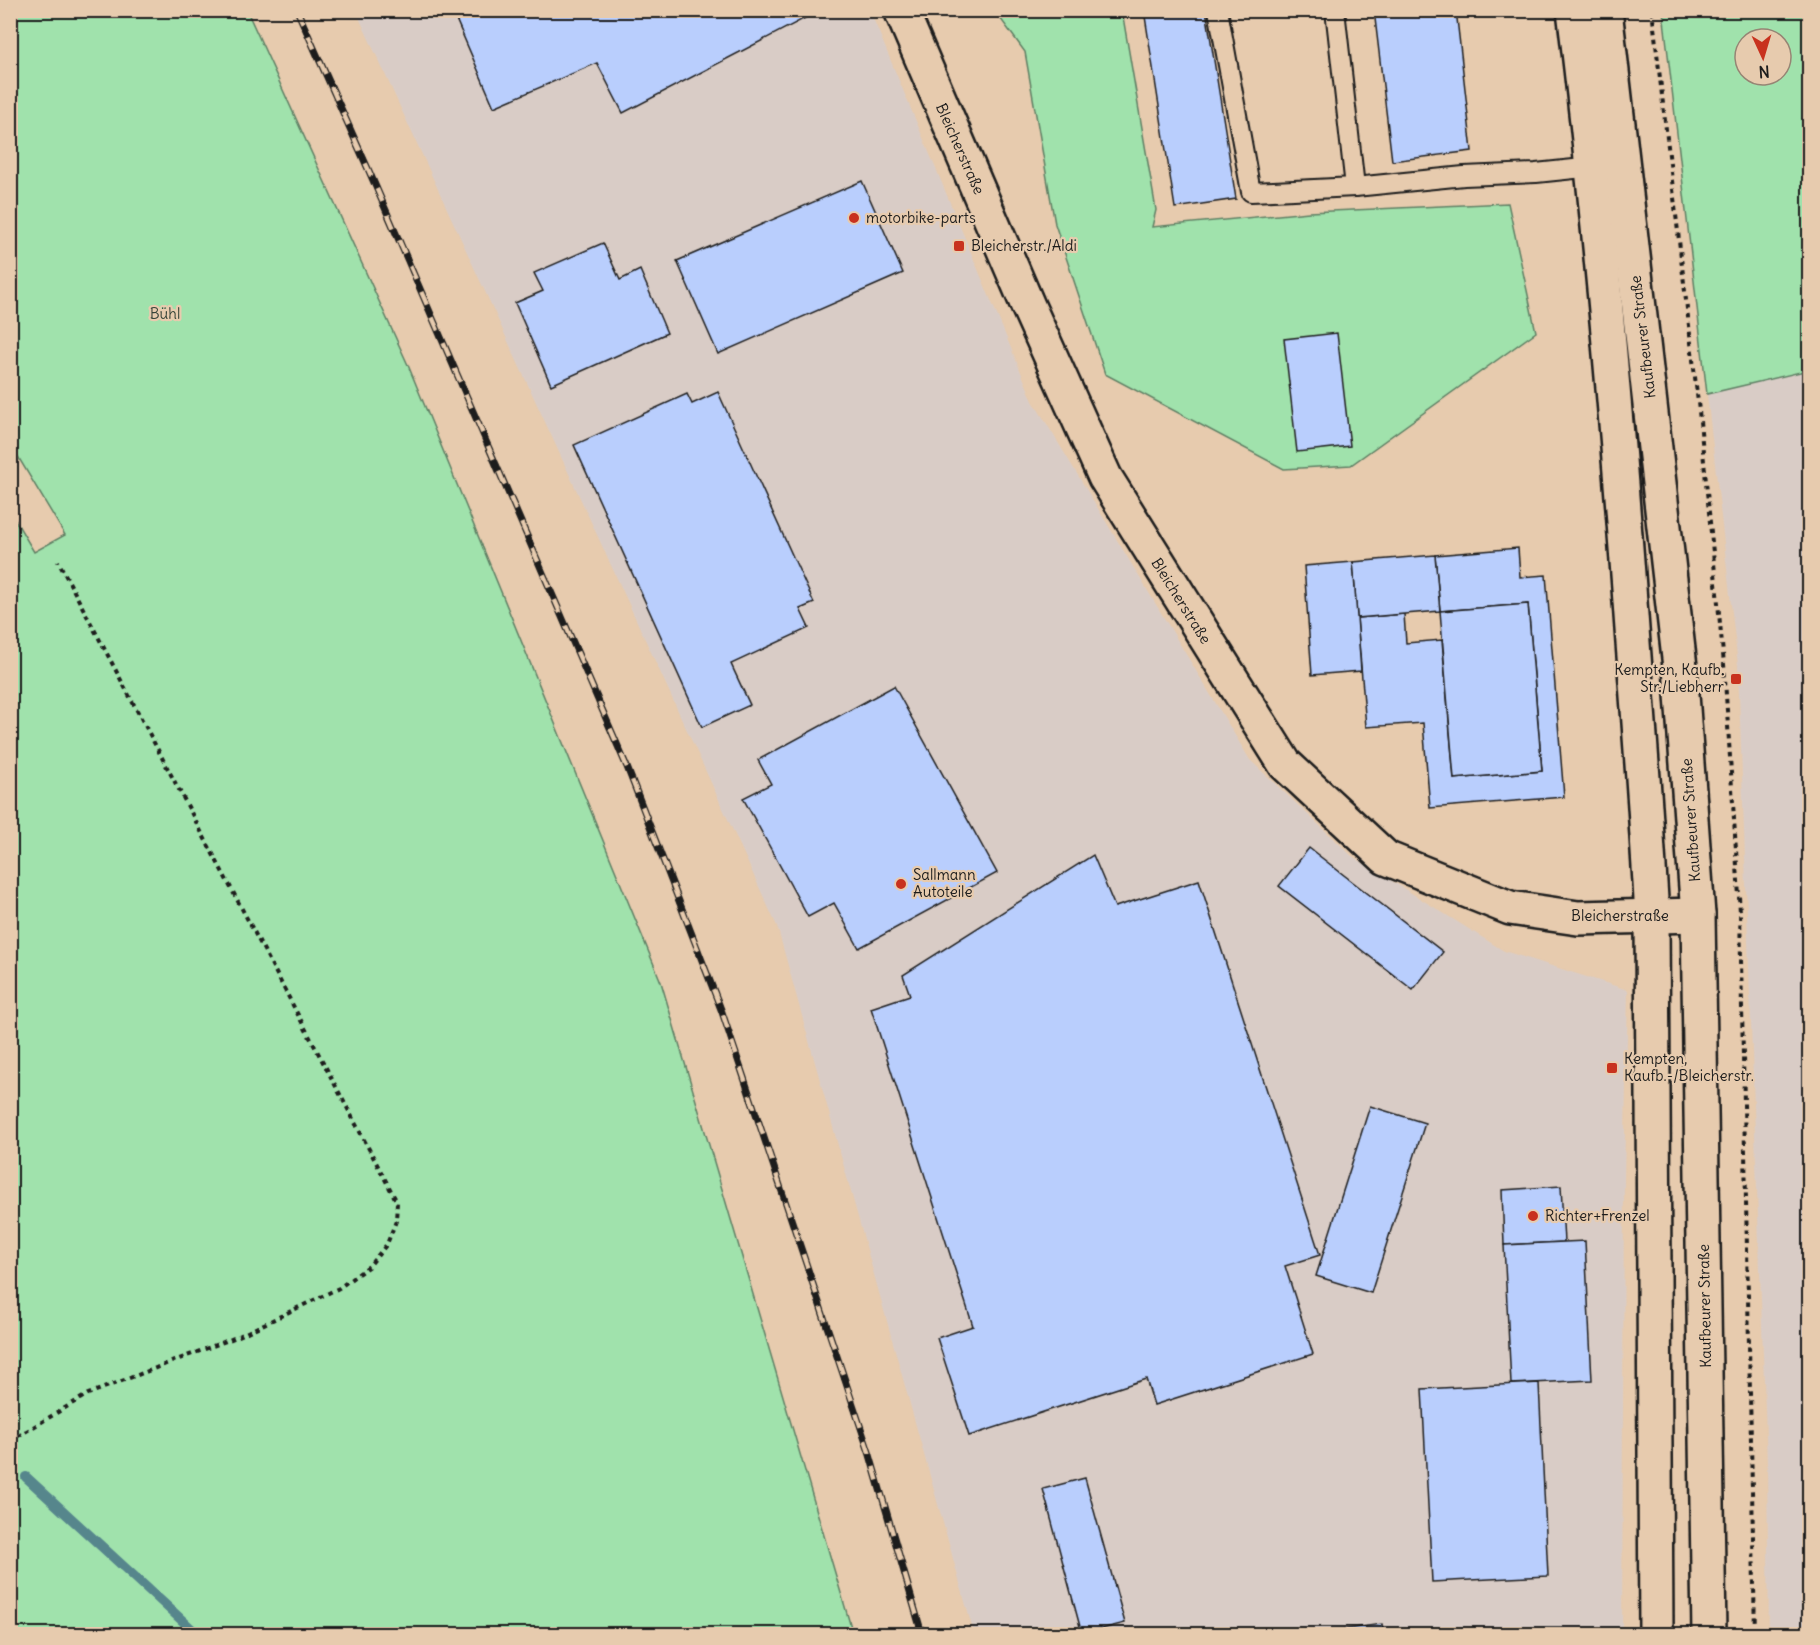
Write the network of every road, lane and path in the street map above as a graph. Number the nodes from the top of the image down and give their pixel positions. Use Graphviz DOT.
graph roads {
  1 [pos="901,10"];
  2 [pos="1218,10"];
  3 [pos="1335,10"];
  4 [pos="1574,10"];
  5 [pos="1605,10"];
  6 [pos="1593,167"];
  7 [pos="1355,187"];
  8 [pos="58,561"];
  9 [pos="1698,915"];
  10 [pos="1652,917"];
  11 [pos="10,1441"];
  12 [pos="1656,1635"];
  13 [pos="1709,1635"];
  1 -- 10 [label="main road, Bleicherstraße"];
  2 -- 7 [label="lane"];
  3 -- 7 [label="lane"];
  4 -- 6 [label="main road"];
  5 -- 9 [label="main road, Kaufbeurer Straße"];
  6 -- 7 [label="lane"];
  6 -- 10 [label="main road"];
  8 -- 11 [label="path"];
  9 -- 10 [label="main road, Bleicherstraße"];
  9 -- 13 [label="main road, Kaufbeurer Straße"];
  10 -- 12 [label="main road"];
}
